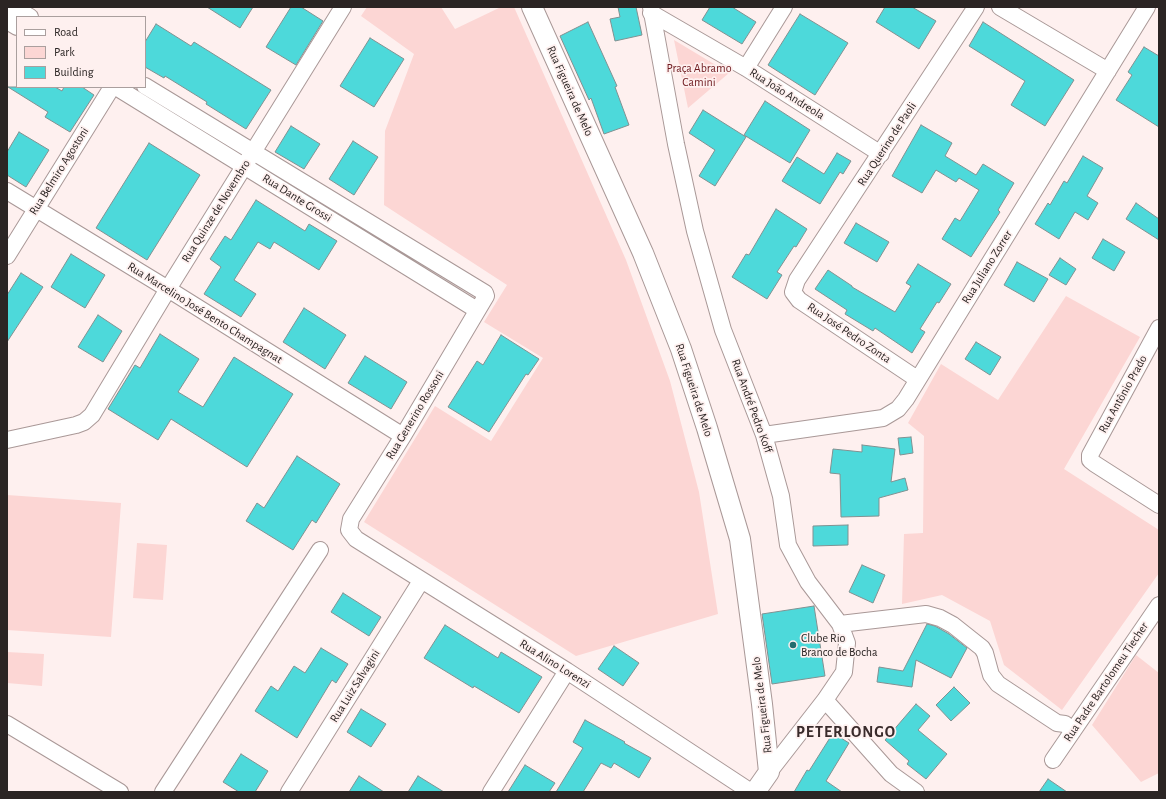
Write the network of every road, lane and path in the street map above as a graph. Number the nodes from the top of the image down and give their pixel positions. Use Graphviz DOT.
graph roads {
  1 [pos="13,7"];
  2 [pos="343,7"];
  3 [pos="532,7"];
  4 [pos="784,7"];
  5 [pos="976,7"];
  6 [pos="1000,7"];
  7 [pos="1147,7"];
  8 [pos="651,10"];
  9 [pos="28,16"];
  10 [pos="7,21"];
  11 [pos="16,26"];
  12 [pos="746,68"];
  13 [pos="1108,71"];
  14 [pos="146,87"];
  15 [pos="111,88"];
  16 [pos="118,88"];
  17 [pos="881,154"];
  18 [pos="249,159"];
  19 [pos="7,191"];
  20 [pos="37,208"];
  21 [pos="7,256"];
  22 [pos="797,280"];
  23 [pos="168,289"];
  24 [pos="483,291"];
  25 [pos="477,310"];
  26 [pos="1159,328"];
  27 [pos="917,379"];
  28 [pos="764,435"];
  29 [pos="403,436"];
  30 [pos="7,440"];
  31 [pos="1159,505"];
  32 [pos="356,539"];
  33 [pos="320,550"];
  34 [pos="421,581"];
  35 [pos="1159,605"];
  36 [pos="840,624"];
  37 [pos="567,671"];
  38 [pos="825,700"];
  39 [pos="7,724"];
  40 [pos="1073,731"];
  41 [pos="1053,760"];
  42 [pos="769,772"];
  43 [pos="120,792"];
  44 [pos="163,792"];
  45 [pos="288,792"];
  46 [pos="491,792"];
  47 [pos="751,792"];
  48 [pos="755,792"];
  49 [pos="916,792"];
  1 -- 9 [label="street"];
  2 -- 18 [label="street, Rua Quinze de Novembro"];
  3 -- 42 [label="main road, Rua Figueira de Melo"];
  4 -- 12 [label="street"];
  5 -- 17 [label="street, Rua Querino de Paoli"];
  6 -- 13 [label="street"];
  7 -- 13 [label="street, Rua Juliano Zorrer"];
  8 -- 12 [label="street, Rua João Andreola"];
  8 -- 28 [label="street, Rua André Pedro Koff"];
  10 -- 11 [label="street"];
  12 -- 17 [label="street, Rua João Andreola"];
  13 -- 27 [label="street, Rua Juliano Zorrer"];
  14 -- 18 [label="street, Rua Dante Grossi"];
  15 -- 20 [label="street, Rua Belmiro Agostoni"];
  16 -- 18 [label="street, Rua Dante Grossi"];
  17 -- 22 [label="street, Rua Querino de Paoli"];
  18 -- 23 [label="street, Rua Quinze de Novembro"];
  18 -- 24 [label="street, Rua Dante Grossi"];
  18 -- 25 [label="street, Rua Dante Grossi"];
  19 -- 20 [label="street, Rua Marcelino José Bento Champagnat"];
  20 -- 21 [label="street, Rua Belmiro Agostoni"];
  20 -- 23 [label="street, Rua Marcelino José Bento Champagnat"];
  22 -- 27 [label="street, Rua José Pedro Zonta"];
  23 -- 29 [label="street, Rua Marcelino José Bento Champagnat"];
  23 -- 30 [label="street, Rua Quinze de Novembro"];
  24 -- 25 [label="street, Rua Generino Rossoni"];
  25 -- 29 [label="street, Rua Generino Rossoni"];
  26 -- 31 [label="street, Rua Antônio Prado"];
  27 -- 28 [label="street, Rua Juliano Zorrer"];
  28 -- 36 [label="street, Rua André Pedro Koff"];
  29 -- 32 [label="street, Rua Generino Rossoni"];
  32 -- 34 [label="street, Rua Alino Lorenzi"];
  33 -- 44 [label="street"];
  34 -- 37 [label="street, Rua Alino Lorenzi"];
  34 -- 45 [label="street, Rua Luiz Salvagini"];
  35 -- 40 [label="street, Rua Padre Bartolomeu Tiecher"];
  36 -- 38 [label="street, Rua André Pedro Koff"];
  36 -- 40 [label="street"];
  37 -- 46 [label="street"];
  37 -- 47 [label="street, Rua Alino Lorenzi"];
  38 -- 42 [label="street, Rua André Pedro Koff"];
  38 -- 49 [label="street"];
  39 -- 43 [label="street"];
  40 -- 41 [label="street, Rua Padre Bartolomeu Tiecher"];
  42 -- 48 [label="main road"];
}
